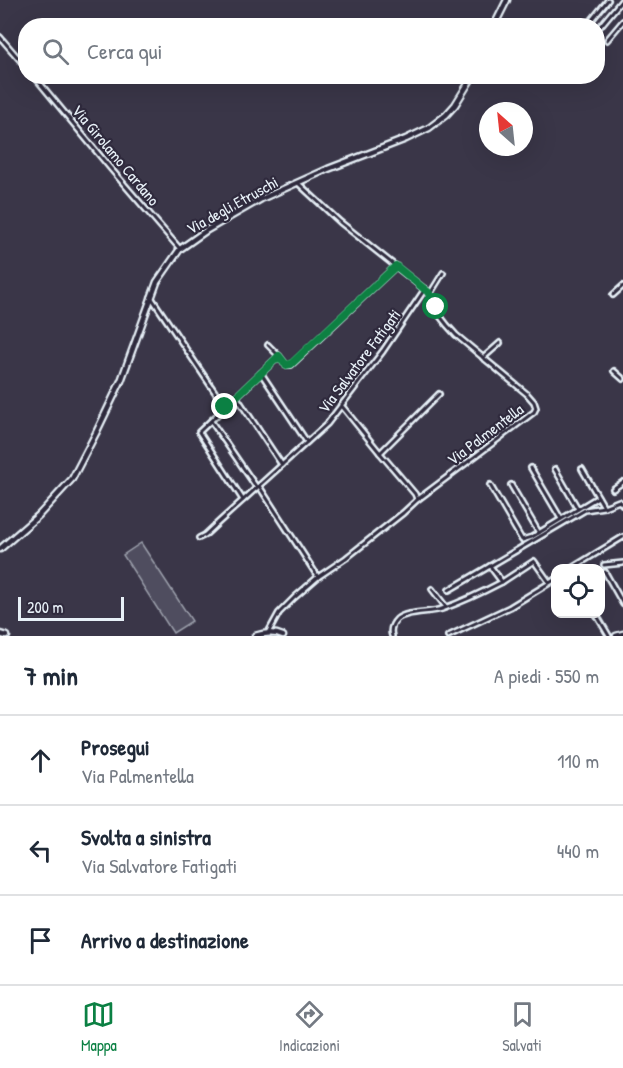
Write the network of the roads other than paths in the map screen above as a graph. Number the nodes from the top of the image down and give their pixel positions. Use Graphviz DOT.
graph roads {
  1 [pos="507,0"];
  2 [pos="608,0"];
  3 [pos="622,0"];
  4 [pos="498,18"];
  5 [pos="593,18"];
  6 [pos="605,20"];
  7 [pos="623,21"];
  8 [pos="0,37"];
  9 [pos="607,39"];
  10 [pos="18,58"];
  11 [pos="41,84"];
  12 [pos="468,84"];
  13 [pos="298,183"];
  14 [pos="180,249"];
  15 [pos="396,266"];
  16 [pos="443,273"];
  17 [pos="623,286"];
  18 [pos="425,290"];
  19 [pos="430,294"];
  20 [pos="613,295"];
  21 [pos="151,297"];
  22 [pos="500,343"];
  23 [pos="268,345"];
  24 [pos="279,356"];
  25 [pos="483,358"];
  26 [pos="614,371"];
  27 [pos="261,373"];
  28 [pos="623,379"];
  29 [pos="440,394"];
  30 [pos="236,396"];
  31 [pos="341,405"];
  32 [pos="225,407"];
  33 [pos="211,421"];
  34 [pos="307,442"];
  35 [pos="380,453"];
  36 [pos="282,465"];
  37 [pos="531,468"];
  38 [pos="555,469"];
  39 [pos="582,469"];
  40 [pos="623,482"];
  41 [pos="490,485"];
  42 [pos="511,485"];
  43 [pos="258,487"];
  44 [pos="613,489"];
  45 [pos="597,497"];
  46 [pos="243,500"];
  47 [pos="417,500"];
  48 [pos="621,500"];
  49 [pos="623,504"];
  50 [pos="604,507"];
  51 [pos="578,509"];
  52 [pos="561,519"];
  53 [pos="539,533"];
  54 [pos="623,537"];
  55 [pos="199,538"];
  56 [pos="0,549"];
  57 [pos="623,563"];
  58 [pos="579,564"];
  59 [pos="605,565"];
  60 [pos="490,566"];
  61 [pos="605,572"];
  62 [pos="318,577"];
  63 [pos="501,582"];
  64 [pos="549,583"];
  65 [pos="432,589"];
  66 [pos="449,590"];
  67 [pos="623,604"];
  68 [pos="446,607"];
  69 [pos="598,618"];
  70 [pos="268,633"];
  71 [pos="0,634"];
  72 [pos="623,634"];
  73 [pos="7,636"];
  74 [pos="255,636"];
  75 [pos="283,636"];
  76 [pos="392,636"];
  77 [pos="448,636"];
  78 [pos="609,636"];
  79 [pos="616,636"];
  1 -- 4 [label="main road"];
  2 -- 5 [label="street"];
  3 -- 6 [label="street"];
  7 -- 9 [label="street"];
  8 -- 10 [label="street"];
  11 -- 14 [label="street, Via Girolamo Cardano"];
  12 -- 13 [label="main road, Via degli Etruschi"];
  13 -- 14 [label="main road, Via degli Etruschi"];
  13 -- 15 [label="street, Via Palmentella"];
  14 -- 21 [label="main road, Via degli Etruschi"];
  15 -- 18 [label="street, Via Palmentella"];
  15 -- 24 [label="street, Via Salvatore Fatigati"];
  16 -- 19 [label="street"];
  17 -- 20 [label="street"];
  18 -- 19 [label="street, Via Palmentella"];
  18 -- 31 [label="street, Via Salvatore Fatigati"];
  19 -- 25 [label="street, Via Palmentella"];
  21 -- 32 [label="street"];
  21 -- 56 [label="main road, Via degli Etruschi"];
  22 -- 25 [label="street"];
  23 -- 24 [label="street"];
  24 -- 27 [label="street"];
  25 -- 47 [label="street, Via Palmentella"];
  26 -- 28 [label="street"];
  27 -- 30 [label="street"];
  27 -- 34 [label="street"];
  29 -- 35 [label="street"];
  30 -- 32 [label="street"];
  30 -- 36 [label="street"];
  31 -- 34 [label="street, Via Salvatore Fatigati"];
  31 -- 35 [label="street"];
  32 -- 33 [label="street"];
  33 -- 43 [label="street"];
  33 -- 46 [label="street"];
  34 -- 36 [label="street, Via Salvatore Fatigati"];
  35 -- 47 [label="street"];
  36 -- 43 [label="street, Via Salvatore Fatigati"];
  37 -- 52 [label="street"];
  38 -- 51 [label="street"];
  39 -- 45 [label="street"];
  40 -- 44 [label="street"];
  41 -- 53 [label="street"];
  42 -- 53 [label="street"];
  43 -- 46 [label="street, Via Salvatore Fatigati"];
  43 -- 62 [label="street"];
  45 -- 50 [label="street"];
  45 -- 51 [label="street"];
  46 -- 55 [label="street, Via Salvatore Fatigati"];
  47 -- 62 [label="street, Via Palmentella"];
  48 -- 49 [label="street"];
  48 -- 50 [label="street"];
  50 -- 60 [label="street"];
  51 -- 52 [label="street"];
  52 -- 53 [label="street"];
  54 -- 58 [label="street"];
  57 -- 59 [label="street"];
  60 -- 63 [label="street"];
  60 -- 66 [label="street"];
  61 -- 67 [label="street"];
  62 -- 70 [label="street, Via Palmentella"];
  63 -- 64 [label="street"];
  63 -- 68 [label="street"];
  64 -- 77 [label="street"];
  65 -- 68 [label="street"];
  68 -- 76 [label="street"];
  69 -- 78 [label="street"];
  70 -- 74 [label="main road"];
  70 -- 75 [label="main road"];
  71 -- 73 [label="main road"];
  72 -- 79 [label="main road"];
}
